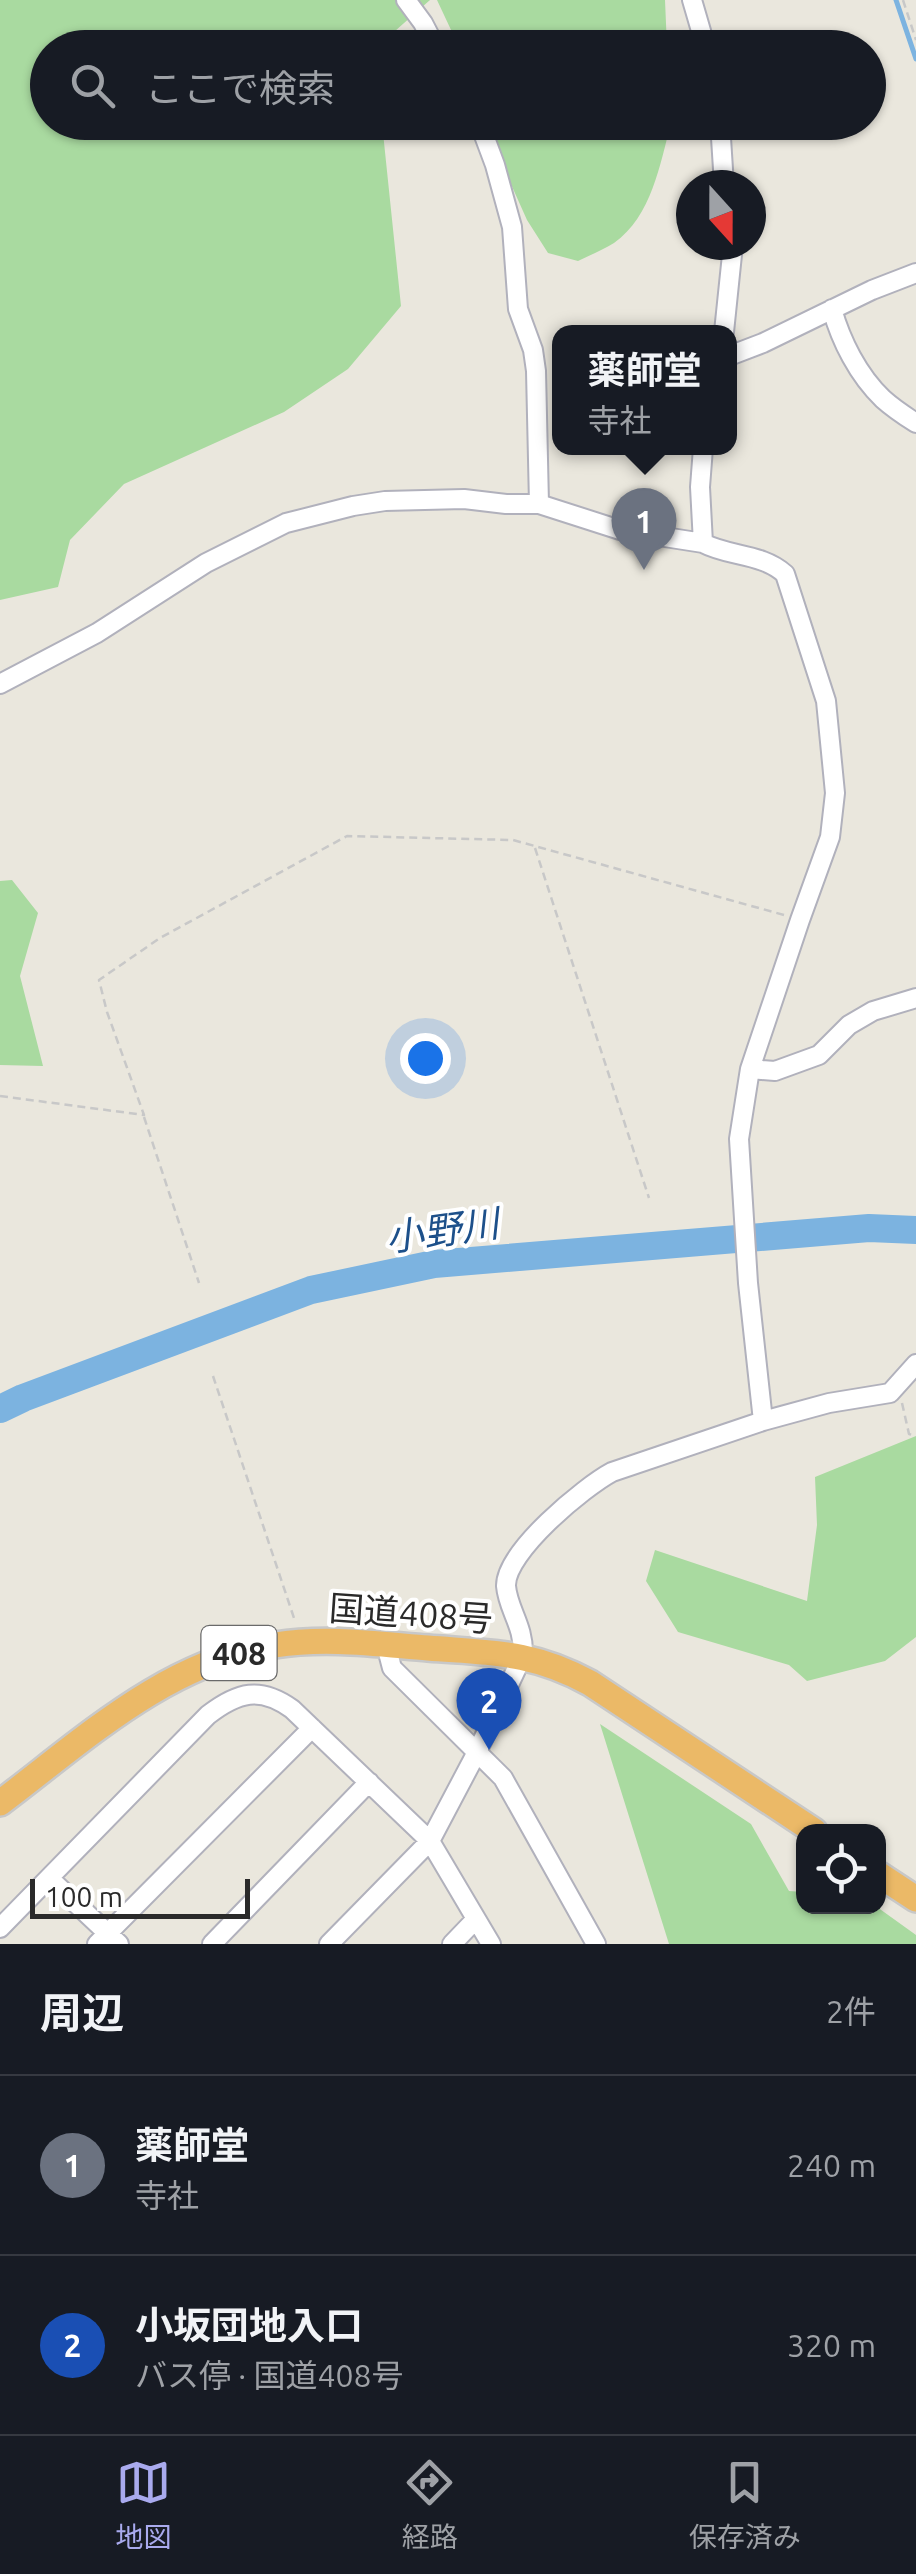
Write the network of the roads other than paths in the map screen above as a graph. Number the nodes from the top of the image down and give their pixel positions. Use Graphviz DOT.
graph roads {
  1 [pos="406,0"];
  2 [pos="692,0"];
  3 [pos="427,30"];
  4 [pos="701,30"];
  5 [pos="485,140"];
  6 [pos="721,140"];
  7 [pos="723,170"];
  8 [pos="731,260"];
  9 [pos="916,273"];
  10 [pos="832,309"];
  11 [pos="725,325"];
  12 [pos="737,352"];
  13 [pos="538,392"];
  14 [pos="552,392"];
  15 [pos="916,423"];
  16 [pos="702,455"];
  17 [pos="539,504"];
  18 [pos="703,543"];
  19 [pos="0,684"];
  20 [pos="916,998"];
  21 [pos="750,1070"];
  22 [pos="916,1364"];
  23 [pos="764,1421"];
  24 [pos="386,1645"];
  25 [pos="522,1656"];
  26 [pos="312,1728"];
  27 [pos="477,1752"];
  28 [pos="369,1782"];
  29 [pos="0,1803"];
  30 [pos="802,1824"];
  31 [pos="430,1841"];
  32 [pos="49,1878"];
  33 [pos="886,1879"];
  34 [pos="916,1899"];
  35 [pos="476,1920"];
  36 [pos="0,1928"];
  37 [pos="108,1940"];
  38 [pos="212,1944"];
  39 [pos="329,1944"];
  40 [pos="452,1944"];
  41 [pos="491,1944"];
  42 [pos="596,1944"];
  1 -- 3 [label="street"];
  2 -- 4 [label="street"];
  5 -- 13 [label="street"];
  6 -- 7 [label="street"];
  8 -- 11 [label="street"];
  9 -- 10 [label="street"];
  10 -- 12 [label="street"];
  10 -- 15 [label="street"];
  13 -- 14 [label="street"];
  13 -- 17 [label="street"];
  16 -- 18 [label="street"];
  17 -- 18 [label="street"];
  17 -- 19 [label="street"];
  18 -- 21 [label="street"];
  20 -- 21 [label="street"];
  21 -- 23 [label="street"];
  22 -- 23 [label="street"];
  23 -- 25 [label="street"];
  24 -- 25 [label="highway, 国道408号 / 408"];
  24 -- 27 [label="street"];
  24 -- 29 [label="highway, 国道408号 / 408"];
  25 -- 27 [label="street"];
  25 -- 30 [label="highway, 国道408号 / 408"];
  26 -- 28 [label="street"];
  26 -- 32 [label="street"];
  26 -- 37 [label="street"];
  27 -- 31 [label="street"];
  27 -- 42 [label="street"];
  28 -- 31 [label="street"];
  28 -- 38 [label="street"];
  31 -- 35 [label="street"];
  31 -- 39 [label="street"];
  32 -- 36 [label="street"];
  32 -- 37 [label="street"];
  33 -- 34 [label="highway"];
  35 -- 40 [label="street"];
  35 -- 41 [label="street"];
}
